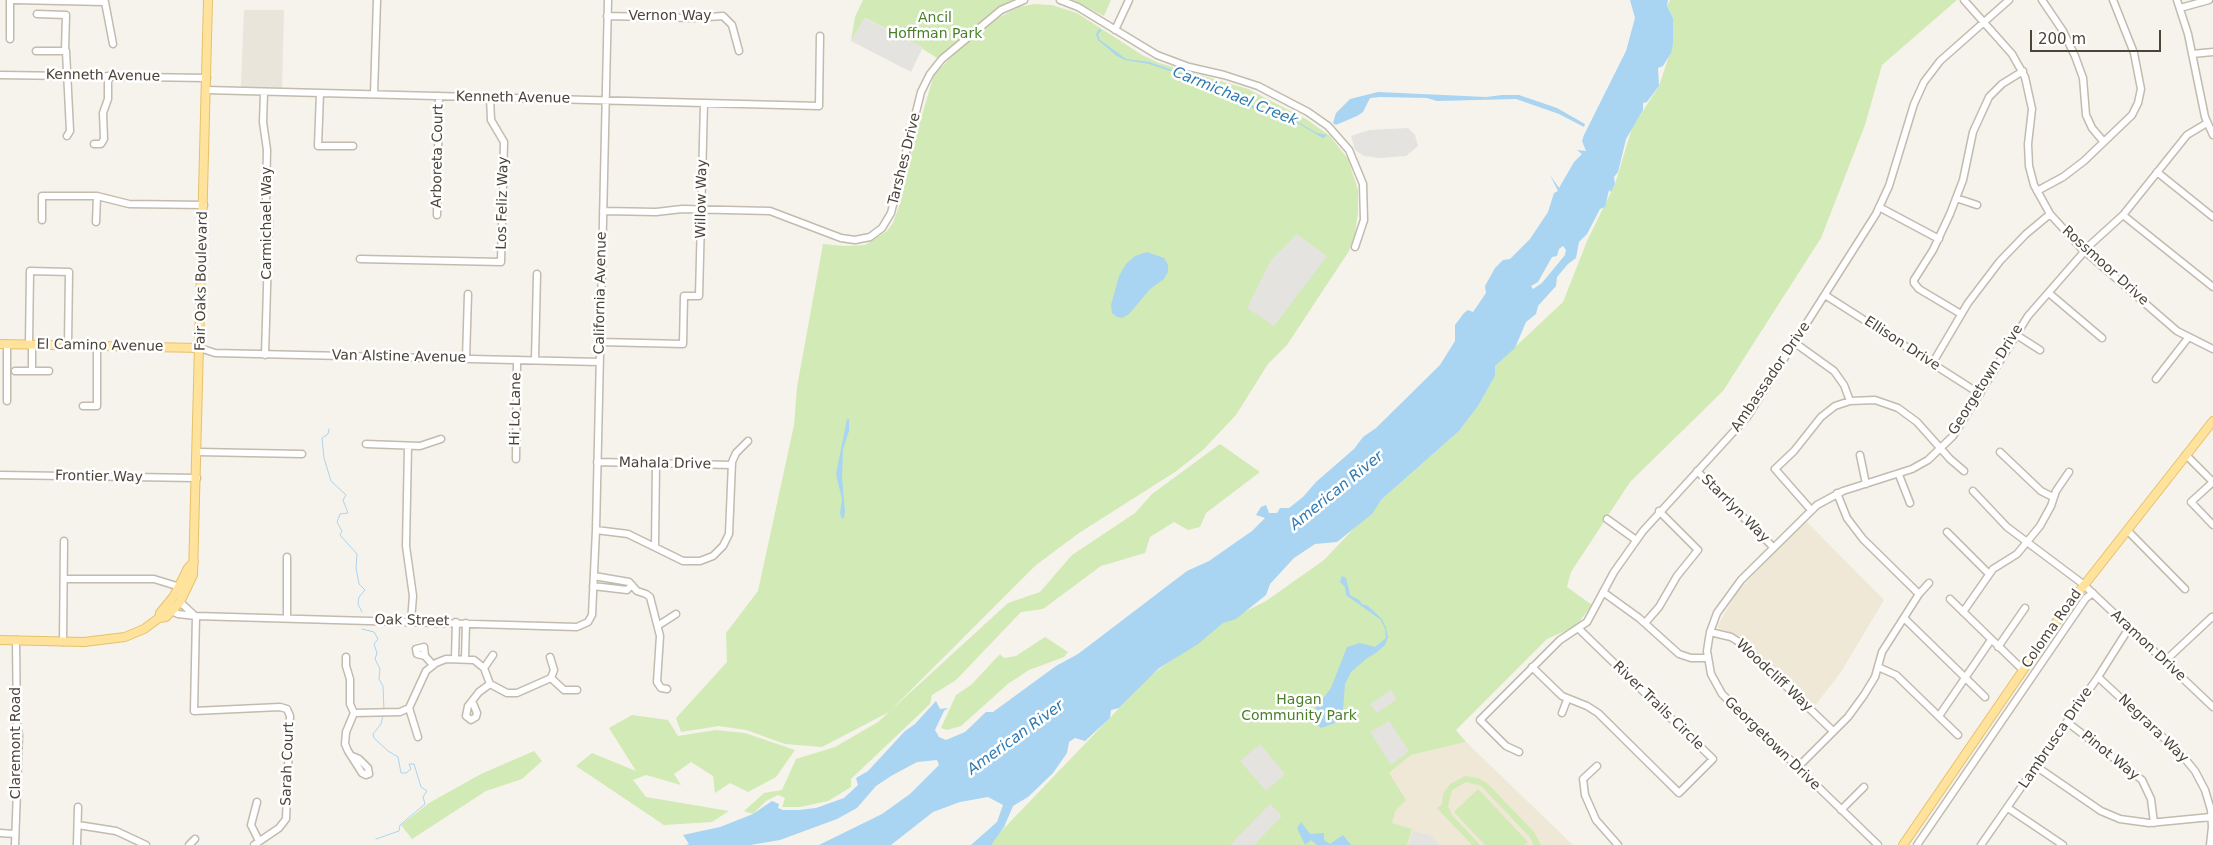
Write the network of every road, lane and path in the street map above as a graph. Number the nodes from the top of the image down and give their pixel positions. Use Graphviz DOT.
graph roads {
  1 [pos="12,0"];
  2 [pos="208,0"];
  3 [pos="377,0"];
  4 [pos="608,0"];
  5 [pos="1024,0"];
  6 [pos="1060,0"];
  7 [pos="1129,0"];
  8 [pos="1964,0"];
  9 [pos="2009,0"];
  10 [pos="2042,0"];
  11 [pos="2113,0"];
  12 [pos="2178,0"];
  13 [pos="2209,0"];
  14 [pos="2180,8"];
  15 [pos="37,14"];
  16 [pos="607,16"];
  17 [pos="1984,22"];
  18 [pos="1115,30"];
  19 [pos="820,36"];
  20 [pos="10,40"];
  21 [pos="113,44"];
  22 [pos="36,51"];
  23 [pos="66,51"];
  24 [pos="738,51"];
  25 [pos="2213,52"];
  26 [pos="2192,54"];
  27 [pos="2022,71"];
  28 [pos="0,74"];
  29 [pos="68,76"];
  30 [pos="108,76"];
  31 [pos="207,78"];
  32 [pos="206,90"];
  33 [pos="264,92"];
  34 [pos="320,93"];
  35 [pos="374,94"];
  36 [pos="439,96"];
  37 [pos="490,97"];
  38 [pos="605,100"];
  39 [pos="704,103"];
  40 [pos="2207,123"];
  41 [pos="2213,135"];
  42 [pos="67,136"];
  43 [pos="2103,141"];
  44 [pos="94,144"];
  45 [pos="353,146"];
  46 [pos="2157,172"];
  47 [pos="2037,191"];
  48 [pos="97,196"];
  49 [pos="1956,198"];
  50 [pos="204,205"];
  51 [pos="1977,205"];
  52 [pos="1879,208"];
  53 [pos="701,210"];
  54 [pos="603,211"];
  55 [pos="2050,214"];
  56 [pos="437,215"];
  57 [pos="2123,215"];
  58 [pos="2213,217"];
  59 [pos="42,220"];
  60 [pos="96,222"];
  61 [pos="1938,239"];
  62 [pos="1355,247"];
  63 [pos="2085,251"];
  64 [pos="360,259"];
  65 [pos="536,274"];
  66 [pos="2213,287"];
  67 [pos="468,294"];
  68 [pos="2050,294"];
  69 [pos="1825,295"];
  70 [pos="1961,314"];
  71 [pos="2015,334"];
  72 [pos="2102,338"];
  73 [pos="2188,338"];
  74 [pos="600,342"];
  75 [pos="1795,343"];
  76 [pos="4,344"];
  77 [pos="30,344"];
  78 [pos="68,345"];
  79 [pos="97,345"];
  80 [pos="200,348"];
  81 [pos="2213,349"];
  82 [pos="2040,350"];
  83 [pos="265,355"];
  84 [pos="466,359"];
  85 [pos="517,360"];
  86 [pos="535,360"];
  87 [pos="600,362"];
  88 [pos="1932,364"];
  89 [pos="15,371"];
  90 [pos="32,371"];
  91 [pos="49,372"];
  92 [pos="2156,379"];
  93 [pos="1980,394"];
  94 [pos="1850,400"];
  95 [pos="7,401"];
  96 [pos="83,406"];
  97 [pos="2213,421"];
  98 [pos="441,439"];
  99 [pos="748,441"];
  100 [pos="366,444"];
  101 [pos="408,446"];
  102 [pos="1941,447"];
  103 [pos="198,452"];
  104 [pos="2000,452"];
  105 [pos="302,454"];
  106 [pos="1860,455"];
  107 [pos="2186,455"];
  108 [pos="516,459"];
  109 [pos="597,462"];
  110 [pos="656,464"];
  111 [pos="732,465"];
  112 [pos="1964,471"];
  113 [pos="1697,472"];
  114 [pos="2069,472"];
  115 [pos="0,475"];
  116 [pos="1899,475"];
  117 [pos="197,478"];
  118 [pos="2213,482"];
  119 [pos="1866,484"];
  120 [pos="1972,492"];
  121 [pos="1836,493"];
  122 [pos="2053,498"];
  123 [pos="1910,503"];
  124 [pos="1811,510"];
  125 [pos="1659,511"];
  126 [pos="1607,519"];
  127 [pos="2213,525"];
  128 [pos="596,530"];
  129 [pos="2128,531"];
  130 [pos="1947,532"];
  131 [pos="1636,540"];
  132 [pos="64,542"];
  133 [pos="2026,542"];
  134 [pos="655,547"];
  135 [pos="1773,547"];
  136 [pos="288,557"];
  137 [pos="194,562"];
  138 [pos="1988,574"];
  139 [pos="594,576"];
  140 [pos="64,579"];
  141 [pos="1930,583"];
  142 [pos="2084,584"];
  143 [pos="632,585"];
  144 [pos="593,586"];
  145 [pos="179,589"];
  146 [pos="2185,589"];
  147 [pos="1603,592"];
  148 [pos="1919,594"];
  149 [pos="2093,594"];
  150 [pos="1950,599"];
  151 [pos="180,602"];
  152 [pos="2025,608"];
  153 [pos="172,611"];
  154 [pos="1963,612"];
  155 [pos="676,614"];
  156 [pos="196,616"];
  157 [pos="159,618"];
  158 [pos="287,618"];
  159 [pos="1904,618"];
  160 [pos="2213,618"];
  161 [pos="411,621"];
  162 [pos="456,622"];
  163 [pos="466,623"];
  164 [pos="1645,623"];
  165 [pos="659,625"];
  166 [pos="2128,628"];
  167 [pos="1579,629"];
  168 [pos="1710,632"];
  169 [pos="456,638"];
  170 [pos="466,638"];
  171 [pos="0,640"];
  172 [pos="16,640"];
  173 [pos="1992,640"];
  174 [pos="63,642"];
  175 [pos="1998,647"];
  176 [pos="493,655"];
  177 [pos="346,656"];
  178 [pos="424,656"];
  179 [pos="550,657"];
  180 [pos="455,658"];
  181 [pos="465,658"];
  182 [pos="1708,658"];
  183 [pos="2165,661"];
  184 [pos="433,665"];
  185 [pos="1532,667"];
  186 [pos="1878,667"];
  187 [pos="484,668"];
  188 [pos="2023,670"];
  189 [pos="2098,677"];
  190 [pos="551,678"];
  191 [pos="1965,678"];
  192 [pos="490,684"];
  193 [pos="667,689"];
  194 [pos="577,690"];
  195 [pos="1985,697"];
  196 [pos="1567,700"];
  197 [pos="472,701"];
  198 [pos="2213,707"];
  199 [pos="409,708"];
  200 [pos="354,713"];
  201 [pos="1562,714"];
  202 [pos="1939,716"];
  203 [pos="2067,722"];
  204 [pos="1833,731"];
  205 [pos="1958,735"];
  206 [pos="418,737"];
  207 [pos="1519,752"];
  208 [pos="352,756"];
  209 [pos="1597,766"];
  210 [pos="2036,767"];
  211 [pos="1797,768"];
  212 [pos="1864,788"];
  213 [pos="257,802"];
  214 [pos="78,807"];
  215 [pos="2008,808"];
  216 [pos="1841,810"];
  217 [pos="2211,817"];
  218 [pos="2154,823"];
  219 [pos="78,825"];
  220 [pos="0,833"];
  221 [pos="16,834"];
  222 [pos="195,839"];
  223 [pos="256,843"];
  224 [pos="15,845"];
  225 [pos="77,845"];
  226 [pos="146,845"];
  227 [pos="189,845"];
  228 [pos="1618,845"];
  229 [pos="1878,845"];
  230 [pos="1904,845"];
  231 [pos="1916,845"];
  232 [pos="1981,845"];
  233 [pos="2063,845"];
  234 [pos="2210,845"];
  1 -- 20 [label="street"];
  1 -- 21 [label="street"];
  2 -- 31 [label="main road, Fair Oaks Boulevard"];
  3 -- 35 [label="street"];
  4 -- 16 [label="street, California Avenue"];
  5 -- 53 [label="street, Tarshes Drive"];
  6 -- 18 [label="street"];
  7 -- 18 [label="street"];
  8 -- 17 [label="street, Rossmoor Drive"];
  9 -- 17 [label="street, Ambassador Drive"];
  10 -- 43 [label="street"];
  11 -- 43 [label="street"];
  12 -- 14 [label="street"];
  13 -- 14 [label="street"];
  14 -- 26 [label="street"];
  15 -- 23 [label="street"];
  16 -- 24 [label="street, Vernon Way"];
  16 -- 38 [label="street, California Avenue"];
  17 -- 27 [label="street, Rossmoor Drive"];
  17 -- 52 [label="street, Ambassador Drive"];
  18 -- 62 [label="street"];
  19 -- 39 [label="street, Kenneth Avenue"];
  22 -- 23 [label="street"];
  23 -- 29 [label="street"];
  25 -- 26 [label="street"];
  26 -- 40 [label="street"];
  27 -- 47 [label="street, Rossmoor Drive"];
  27 -- 49 [label="street"];
  28 -- 29 [label="street, Kenneth Avenue"];
  29 -- 30 [label="street, Kenneth Avenue"];
  29 -- 42 [label="street"];
  30 -- 31 [label="street, Kenneth Avenue"];
  30 -- 44 [label="street"];
  31 -- 32 [label="main road, Fair Oaks Boulevard"];
  32 -- 33 [label="street, Kenneth Avenue"];
  32 -- 50 [label="main road, Fair Oaks Boulevard"];
  33 -- 34 [label="street, Kenneth Avenue"];
  33 -- 83 [label="street, Carmichael Way"];
  34 -- 35 [label="street, Kenneth Avenue"];
  34 -- 45 [label="street"];
  35 -- 36 [label="street, Kenneth Avenue"];
  36 -- 37 [label="street, Kenneth Avenue"];
  36 -- 56 [label="street, Arboreta Court"];
  37 -- 38 [label="street, Kenneth Avenue"];
  37 -- 64 [label="street, Los Feliz Way"];
  38 -- 39 [label="street, Kenneth Avenue"];
  38 -- 54 [label="street, California Avenue"];
  39 -- 53 [label="street, Willow Way"];
  40 -- 41 [label="street"];
  40 -- 46 [label="street, Georgetown Drive"];
  43 -- 47 [label="street"];
  46 -- 57 [label="street, Georgetown Drive"];
  46 -- 58 [label="street"];
  47 -- 55 [label="street, Rossmoor Drive"];
  48 -- 50 [label="street"];
  48 -- 59 [label="street"];
  48 -- 60 [label="street"];
  49 -- 51 [label="street"];
  49 -- 61 [label="street"];
  50 -- 80 [label="main road, Fair Oaks Boulevard"];
  52 -- 61 [label="street"];
  52 -- 69 [label="street, Ambassador Drive"];
  53 -- 54 [label="street, Tarshes Drive"];
  53 -- 74 [label="street, Willow Way"];
  54 -- 74 [label="street, California Avenue"];
  55 -- 63 [label="street, Rossmoor Drive"];
  55 -- 70 [label="street"];
  57 -- 63 [label="street, Georgetown Drive"];
  57 -- 66 [label="street"];
  61 -- 70 [label="street"];
  63 -- 68 [label="street, Georgetown Drive"];
  63 -- 73 [label="street, Rossmoor Drive"];
  65 -- 86 [label="street"];
  67 -- 84 [label="street"];
  68 -- 71 [label="street, Georgetown Drive"];
  68 -- 72 [label="street"];
  69 -- 75 [label="street, Ambassador Drive"];
  69 -- 88 [label="street, Ellison Drive"];
  70 -- 88 [label="street"];
  71 -- 82 [label="street"];
  71 -- 93 [label="street, Georgetown Drive"];
  73 -- 81 [label="street, Rossmoor Drive"];
  73 -- 92 [label="street"];
  74 -- 87 [label="street, California Avenue"];
  75 -- 94 [label="street"];
  75 -- 113 [label="street, Ambassador Drive"];
  76 -- 77 [label="main road, El Camino Avenue"];
  76 -- 95 [label="street"];
  77 -- 78 [label="main road, El Camino Avenue"];
  77 -- 78 [label="street"];
  77 -- 90 [label="street"];
  78 -- 79 [label="main road, El Camino Avenue"];
  79 -- 80 [label="main road, El Camino Avenue"];
  79 -- 96 [label="street"];
  80 -- 83 [label="street, Van Alstine Avenue"];
  80 -- 103 [label="main road, Fair Oaks Boulevard"];
  83 -- 84 [label="street, Van Alstine Avenue"];
  84 -- 85 [label="street, Van Alstine Avenue"];
  85 -- 86 [label="street, Van Alstine Avenue"];
  85 -- 108 [label="street, Hi Lo Lane"];
  86 -- 87 [label="street, Van Alstine Avenue"];
  87 -- 109 [label="street, California Avenue"];
  88 -- 93 [label="street, Ellison Drive"];
  89 -- 90 [label="street"];
  90 -- 91 [label="street"];
  93 -- 102 [label="street, Georgetown Drive"];
  94 -- 102 [label="street"];
  94 -- 124 [label="street"];
  97 -- 107 [label="main road, Coloma Road"];
  98 -- 101 [label="street"];
  99 -- 111 [label="street"];
  100 -- 101 [label="street"];
  101 -- 161 [label="street"];
  102 -- 112 [label="street"];
  102 -- 116 [label="street, Georgetown Drive"];
  103 -- 105 [label="street"];
  103 -- 117 [label="main road, Fair Oaks Boulevard"];
  104 -- 122 [label="street"];
  106 -- 119 [label="street"];
  107 -- 118 [label="street"];
  107 -- 129 [label="main road, Coloma Road"];
  109 -- 110 [label="street, Mahala Drive"];
  109 -- 128 [label="street, California Avenue"];
  110 -- 111 [label="street, Mahala Drive"];
  110 -- 134 [label="street"];
  111 -- 134 [label="street"];
  113 -- 125 [label="street, Ambassador Drive"];
  113 -- 135 [label="street, Starrlyn Way"];
  114 -- 122 [label="street"];
  115 -- 117 [label="street, Frontier Way"];
  116 -- 119 [label="street, Georgetown Drive"];
  116 -- 123 [label="street"];
  117 -- 137 [label="main road, Fair Oaks Boulevard"];
  118 -- 127 [label="street"];
  119 -- 121 [label="street, Georgetown Drive"];
  120 -- 133 [label="street, Aramon Drive"];
  121 -- 124 [label="street, Georgetown Drive"];
  121 -- 148 [label="street"];
  122 -- 133 [label="street"];
  124 -- 135 [label="street, Georgetown Drive"];
  125 -- 131 [label="street, Ambassador Drive"];
  125 -- 164 [label="street"];
  126 -- 131 [label="street"];
  128 -- 134 [label="street"];
  128 -- 139 [label="street, California Avenue"];
  129 -- 142 [label="main road, Coloma Road"];
  129 -- 146 [label="street"];
  130 -- 138 [label="street"];
  131 -- 147 [label="street, Ambassador Drive"];
  132 -- 140 [label="street"];
  133 -- 138 [label="street"];
  133 -- 142 [label="street, Aramon Drive"];
  135 -- 168 [label="street, Georgetown Drive"];
  136 -- 158 [label="street"];
  137 -- 145 [label="main road, Fair Oaks Boulevard"];
  137 -- 151 [label="main road, Fair Oaks Boulevard"];
  138 -- 154 [label="street"];
  139 -- 143 [label="street"];
  139 -- 144 [label="street, California Avenue"];
  140 -- 145 [label="street"];
  140 -- 174 [label="street"];
  141 -- 148 [label="street"];
  142 -- 149 [label="street, Aramon Drive"];
  142 -- 188 [label="main road, Coloma Road"];
  143 -- 144 [label="street"];
  143 -- 165 [label="street"];
  144 -- 163 [label="street, Oak Street"];
  145 -- 153 [label="main road"];
  145 -- 157 [label="main road, Fair Oaks Boulevard"];
  147 -- 164 [label="street"];
  147 -- 167 [label="street, Ambassador Drive"];
  148 -- 159 [label="street"];
  149 -- 166 [label="street, Aramon Drive"];
  149 -- 231 [label="street, Coloma Road"];
  150 -- 154 [label="street"];
  151 -- 153 [label="main road, Fair Oaks Boulevard"];
  151 -- 156 [label="street"];
  152 -- 175 [label="street"];
  153 -- 156 [label="street, Oak Street"];
  153 -- 157 [label="main road, Fair Oaks Boulevard"];
  154 -- 173 [label="street"];
  155 -- 165 [label="street"];
  156 -- 158 [label="street, Oak Street"];
  156 -- 223 [label="street, Sarah Court"];
  157 -- 174 [label="main road, Fair Oaks Boulevard"];
  158 -- 161 [label="street, Oak Street"];
  159 -- 186 [label="street"];
  159 -- 191 [label="street"];
  160 -- 183 [label="street"];
  161 -- 162 [label="street, Oak Street"];
  162 -- 163 [label="street, Oak Street"];
  162 -- 169 [label="street"];
  163 -- 170 [label="street"];
  164 -- 182 [label="street"];
  165 -- 193 [label="street"];
  166 -- 183 [label="street, Aramon Drive"];
  166 -- 189 [label="street, Lambrusca Drive"];
  167 -- 185 [label="street, Ambassador Drive"];
  167 -- 196 [label="street, River Trails Circle"];
  168 -- 182 [label="street, Georgetown Drive"];
  168 -- 204 [label="street, Woodcliff Way"];
  169 -- 170 [label="street"];
  169 -- 180 [label="street"];
  170 -- 181 [label="street"];
  171 -- 172 [label="main road, Fair Oaks Boulevard"];
  172 -- 174 [label="main road, Fair Oaks Boulevard"];
  172 -- 221 [label="street, Claremont Road"];
  173 -- 175 [label="street"];
  173 -- 191 [label="street"];
  175 -- 188 [label="street"];
  176 -- 187 [label="street"];
  177 -- 200 [label="street"];
  178 -- 184 [label="street"];
  179 -- 190 [label="street"];
  180 -- 181 [label="street"];
  180 -- 184 [label="street"];
  181 -- 187 [label="street"];
  182 -- 211 [label="street, Georgetown Drive"];
  183 -- 198 [label="street, Aramon Drive"];
  184 -- 199 [label="street"];
  185 -- 196 [label="street, River Trails Circle"];
  185 -- 207 [label="street, Ambassador Drive"];
  186 -- 202 [label="street"];
  186 -- 204 [label="street"];
  187 -- 192 [label="street"];
  188 -- 230 [label="main road, Coloma Road"];
  189 -- 203 [label="street, Lambrusca Drive"];
  189 -- 217 [label="street, Negrara Way"];
  190 -- 192 [label="street"];
  190 -- 194 [label="street"];
  191 -- 195 [label="street"];
  191 -- 202 [label="street"];
  192 -- 197 [label="street"];
  196 -- 201 [label="street"];
  199 -- 200 [label="street"];
  199 -- 206 [label="street"];
  200 -- 208 [label="street"];
  202 -- 205 [label="street"];
  203 -- 210 [label="street, Lambrusca Drive"];
  203 -- 218 [label="street, Pinot Way"];
  204 -- 211 [label="street"];
  209 -- 228 [label="street"];
  210 -- 215 [label="street, Lambrusca Drive"];
  210 -- 218 [label="street"];
  211 -- 216 [label="street, Georgetown Drive"];
  212 -- 216 [label="street"];
  213 -- 223 [label="street"];
  214 -- 219 [label="street"];
  215 -- 232 [label="street, Lambrusca Drive"];
  215 -- 233 [label="street"];
  216 -- 229 [label="street, Georgetown Drive"];
  217 -- 218 [label="street"];
  217 -- 234 [label="street, Negrara Way"];
  219 -- 225 [label="street"];
  219 -- 226 [label="street"];
  220 -- 221 [label="street"];
  221 -- 224 [label="street, Claremont Road"];
  222 -- 227 [label="street"];
}
